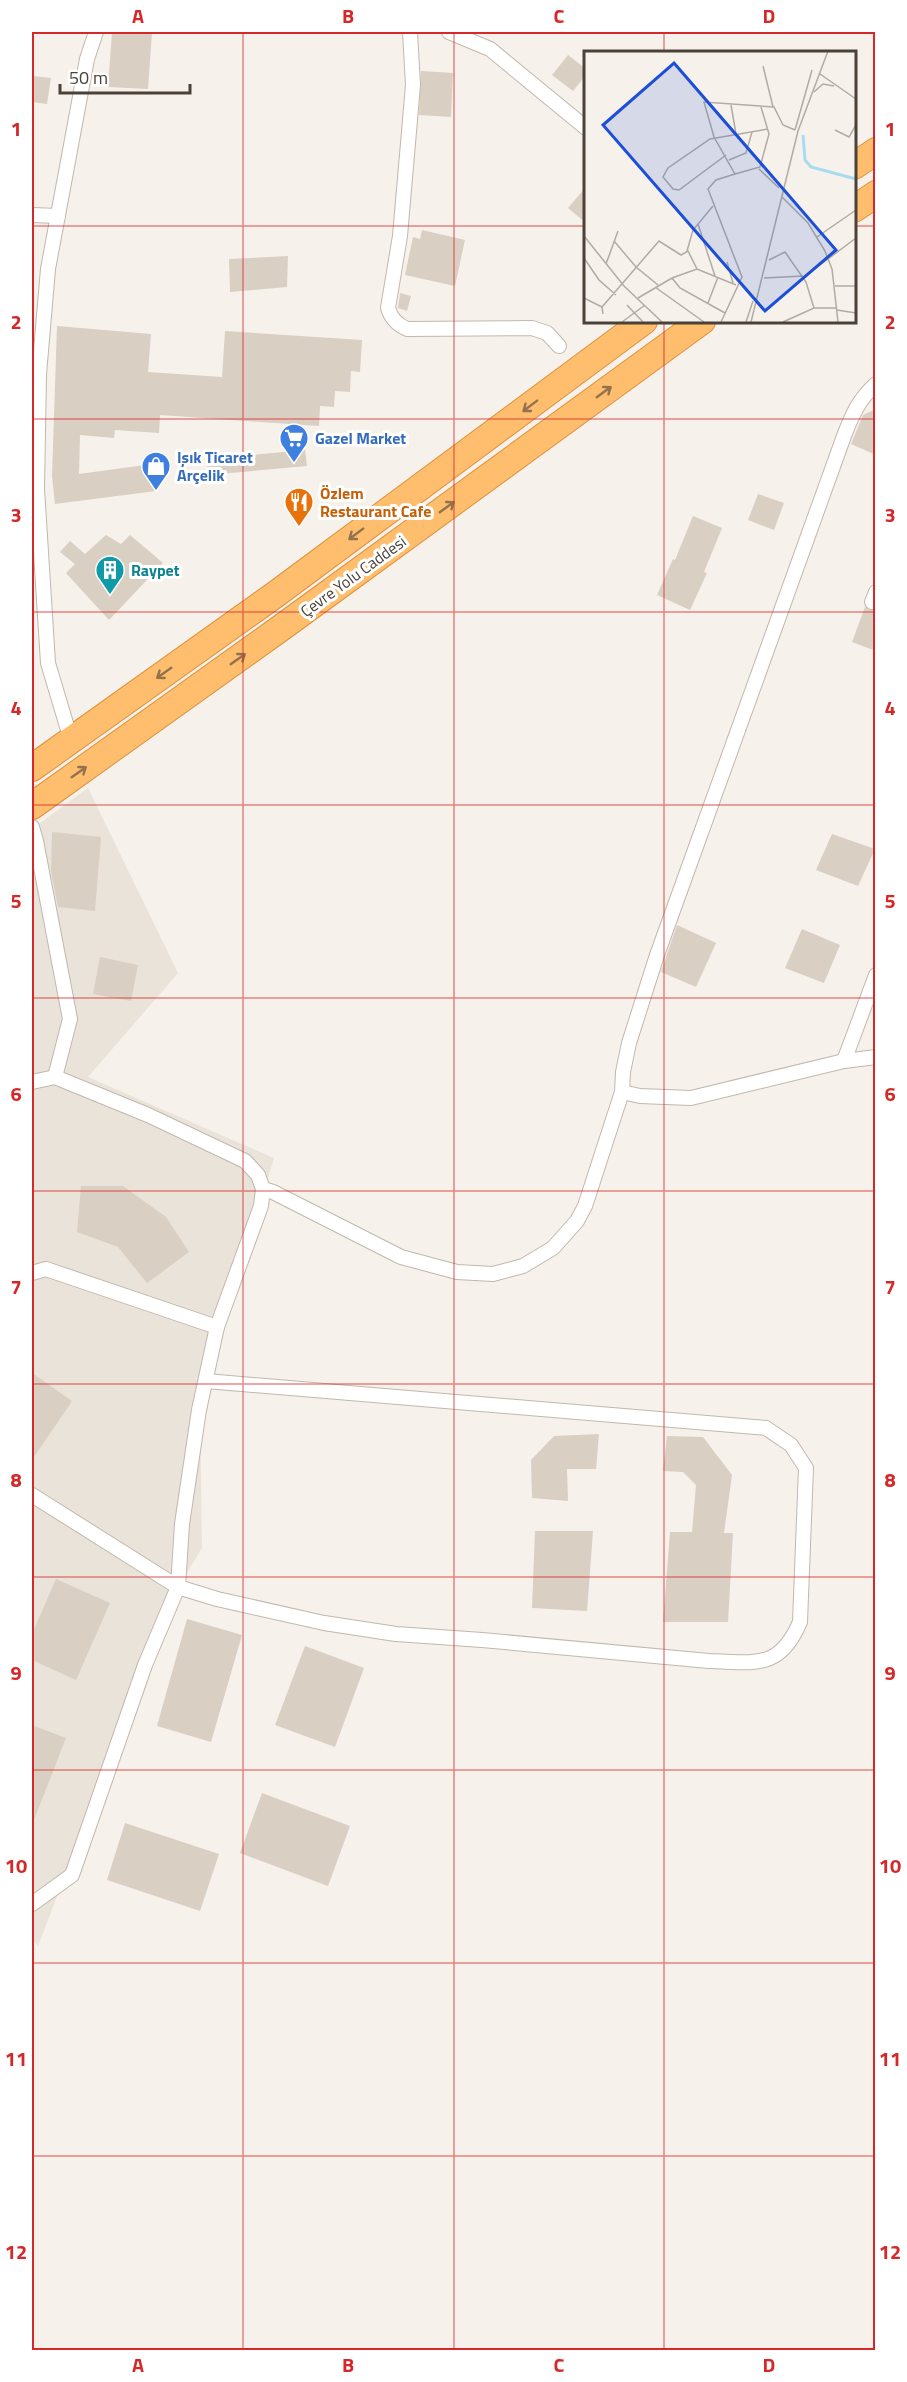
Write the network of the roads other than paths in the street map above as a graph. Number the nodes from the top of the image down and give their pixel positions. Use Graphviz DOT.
graph roads {
  1 [pos="96,32"];
  2 [pos="410,32"];
  3 [pos="449,32"];
  4 [pos="584,126"];
  5 [pos="876,194"];
  6 [pos="856,208"];
  7 [pos="32,215"];
  8 [pos="58,216"];
  9 [pos="643,322"];
  10 [pos="701,322"];
  11 [pos="559,346"];
  12 [pos="876,384"];
  13 [pos="71,740"];
  14 [pos="32,768"];
  15 [pos="32,806"];
  16 [pos="32,827"];
  17 [pos="876,975"];
  18 [pos="876,1057"];
  19 [pos="844,1061"];
  20 [pos="55,1077"];
  21 [pos="32,1082"];
  22 [pos="622,1092"];
  23 [pos="263,1190"];
  24 [pos="32,1273"];
  25 [pos="217,1327"];
  26 [pos="206,1381"];
  27 [pos="32,1495"];
  28 [pos="178,1587"];
  29 [pos="32,1904"];
  1 -- 8 [label="street"];
  2 -- 11 [label="street"];
  3 -- 4 [label="street"];
  5 -- 6 [label="highway"];
  7 -- 8 [label="street"];
  8 -- 13 [label="street"];
  9 -- 13 [label="highway, Çevre Yolu Caddesi, one-way"];
  15 -- 10 [label="highway, Çevre Yolu Caddesi, one-way"];
  12 -- 22 [label="street"];
  13 -- 14 [label="highway, Çevre Yolu Caddesi"];
  16 -- 20 [label="street"];
  17 -- 19 [label="street"];
  18 -- 19 [label="street"];
  19 -- 22 [label="street"];
  20 -- 21 [label="street"];
  20 -- 23 [label="street"];
  22 -- 23 [label="street"];
  23 -- 25 [label="street"];
  24 -- 25 [label="street"];
  25 -- 26 [label="street"];
  26 -- 28 [label="street"];
  26 -- 28 [label="street"];
  27 -- 28 [label="street"];
  28 -- 29 [label="street"];
}
